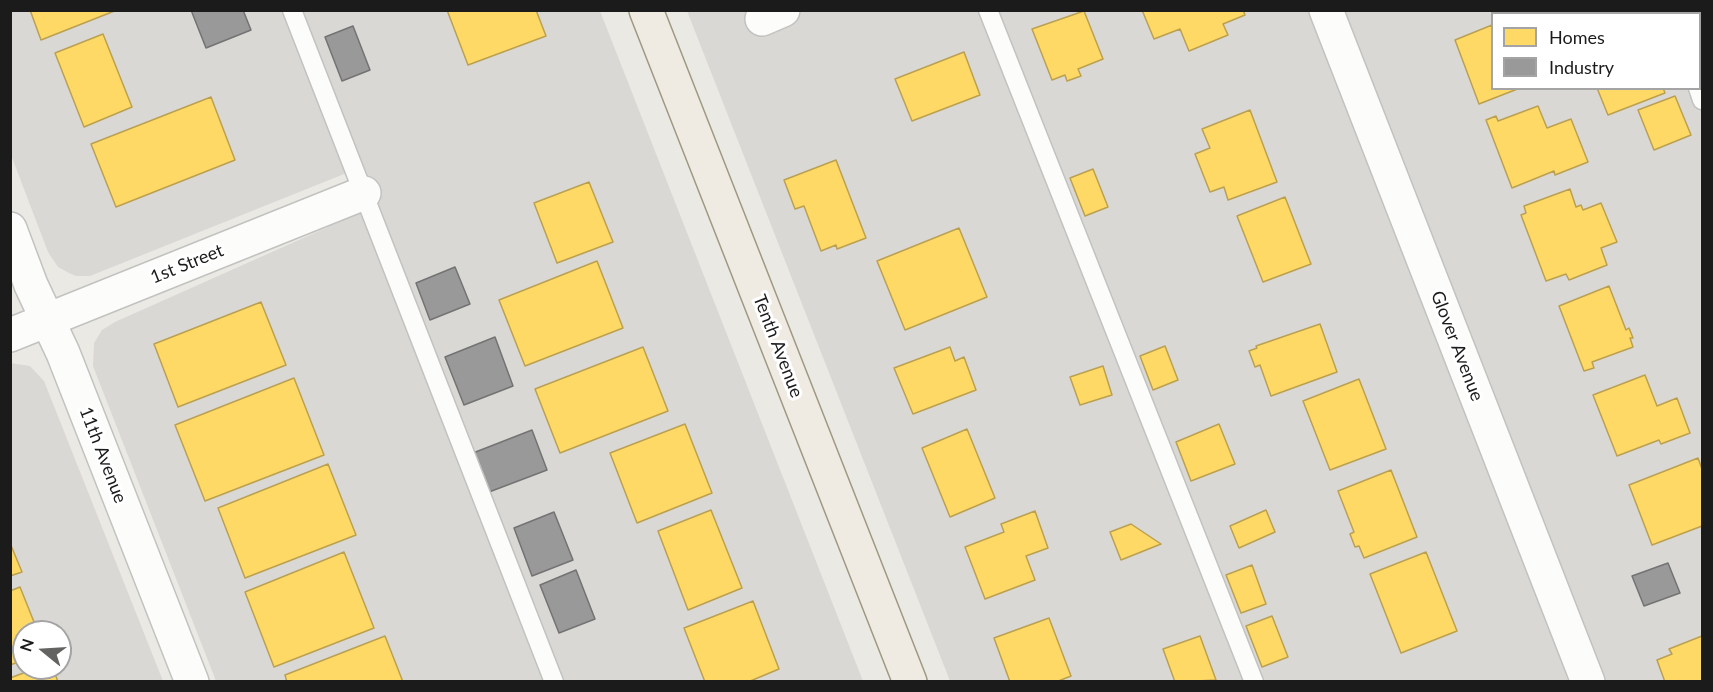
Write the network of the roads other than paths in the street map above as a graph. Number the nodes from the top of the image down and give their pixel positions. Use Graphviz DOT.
graph roads {
  1 [pos="292,10"];
  2 [pos="646,10"];
  3 [pos="988,10"];
  4 [pos="1326,10"];
  5 [pos="364,193"];
  6 [pos="10,229"];
  7 [pos="47,319"];
  8 [pos="10,335"];
  9 [pos="192,681"];
  10 [pos="554,681"];
  11 [pos="910,681"];
  12 [pos="1254,681"];
  13 [pos="1588,681"];
  1 -- 5 [label="lane"];
  2 -- 11 [label="main road, Tenth Avenue"];
  3 -- 12 [label="lane"];
  4 -- 13 [label="street, Glover Avenue"];
  5 -- 7 [label="street, 1st Street"];
  5 -- 10 [label="lane"];
  6 -- 7 [label="street, 11th Avenue"];
  7 -- 8 [label="street, 1st Street"];
  7 -- 9 [label="street, 11th Avenue"];
}
